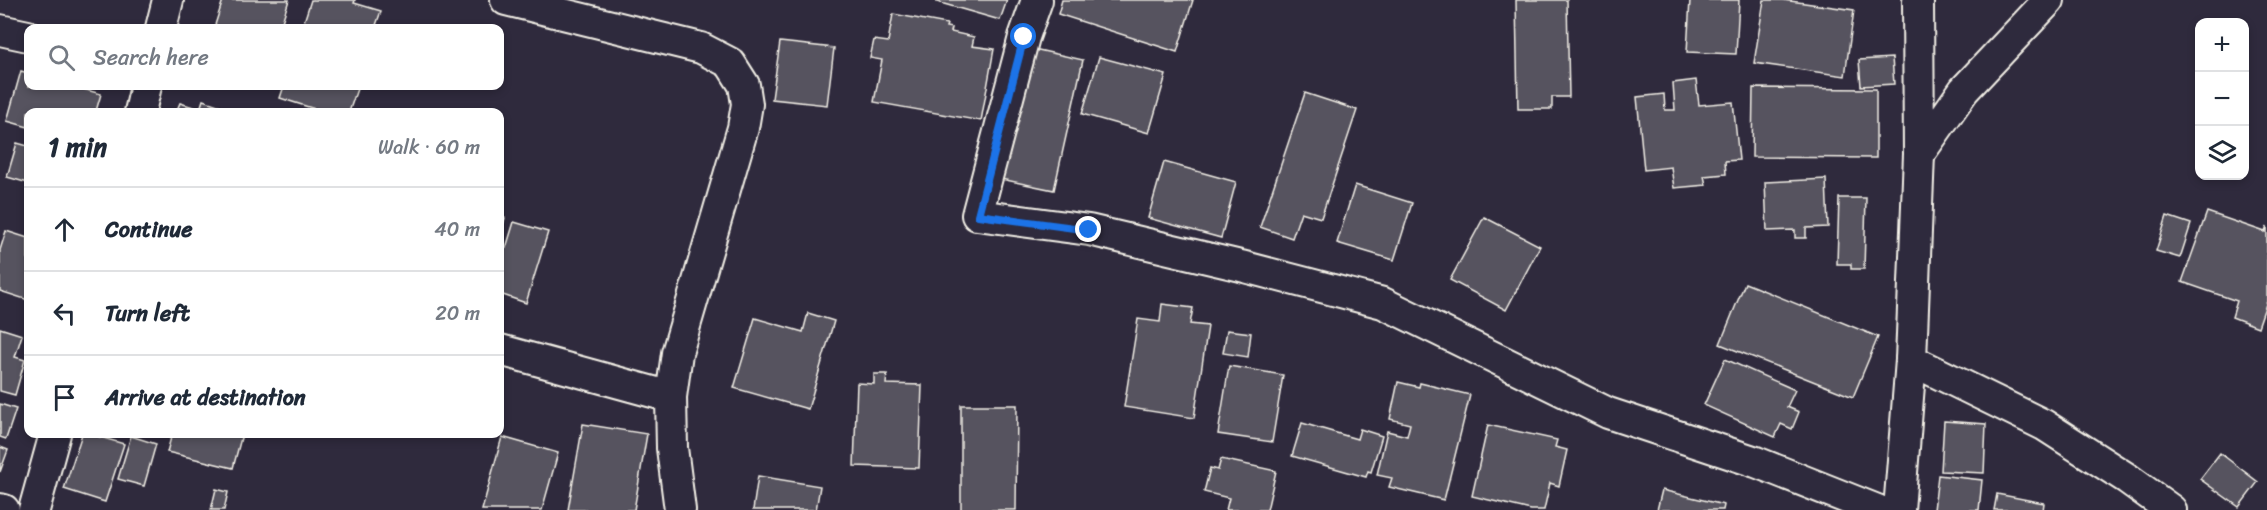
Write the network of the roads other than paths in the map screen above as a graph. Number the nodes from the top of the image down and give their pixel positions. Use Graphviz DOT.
graph roads {
  1 [pos="168,0"];
  2 [pos="506,0"];
  3 [pos="1037,0"];
  4 [pos="1918,0"];
  5 [pos="2049,0"];
  6 [pos="162,24"];
  7 [pos="0,30"];
  8 [pos="24,35"];
  9 [pos="145,90"];
  10 [pos="141,108"];
  11 [pos="1919,154"];
  12 [pos="504,351"];
  13 [pos="1911,360"];
  14 [pos="671,397"];
  15 [pos="55,438"];
  16 [pos="34,510"];
  17 [pos="680,510"];
  18 [pos="1877,510"];
  19 [pos="1899,510"];
  20 [pos="2171,510"];
  1 -- 6 [label="street"];
  2 -- 14 [label="street"];
  3 -- 18 [label="street"];
  4 -- 11 [label="street"];
  5 -- 11 [label="street"];
  7 -- 8 [label="street"];
  9 -- 10 [label="street"];
  11 -- 13 [label="street"];
  12 -- 14 [label="street"];
  13 -- 19 [label="street"];
  13 -- 20 [label="street"];
  14 -- 17 [label="street"];
  15 -- 16 [label="street"];
}
